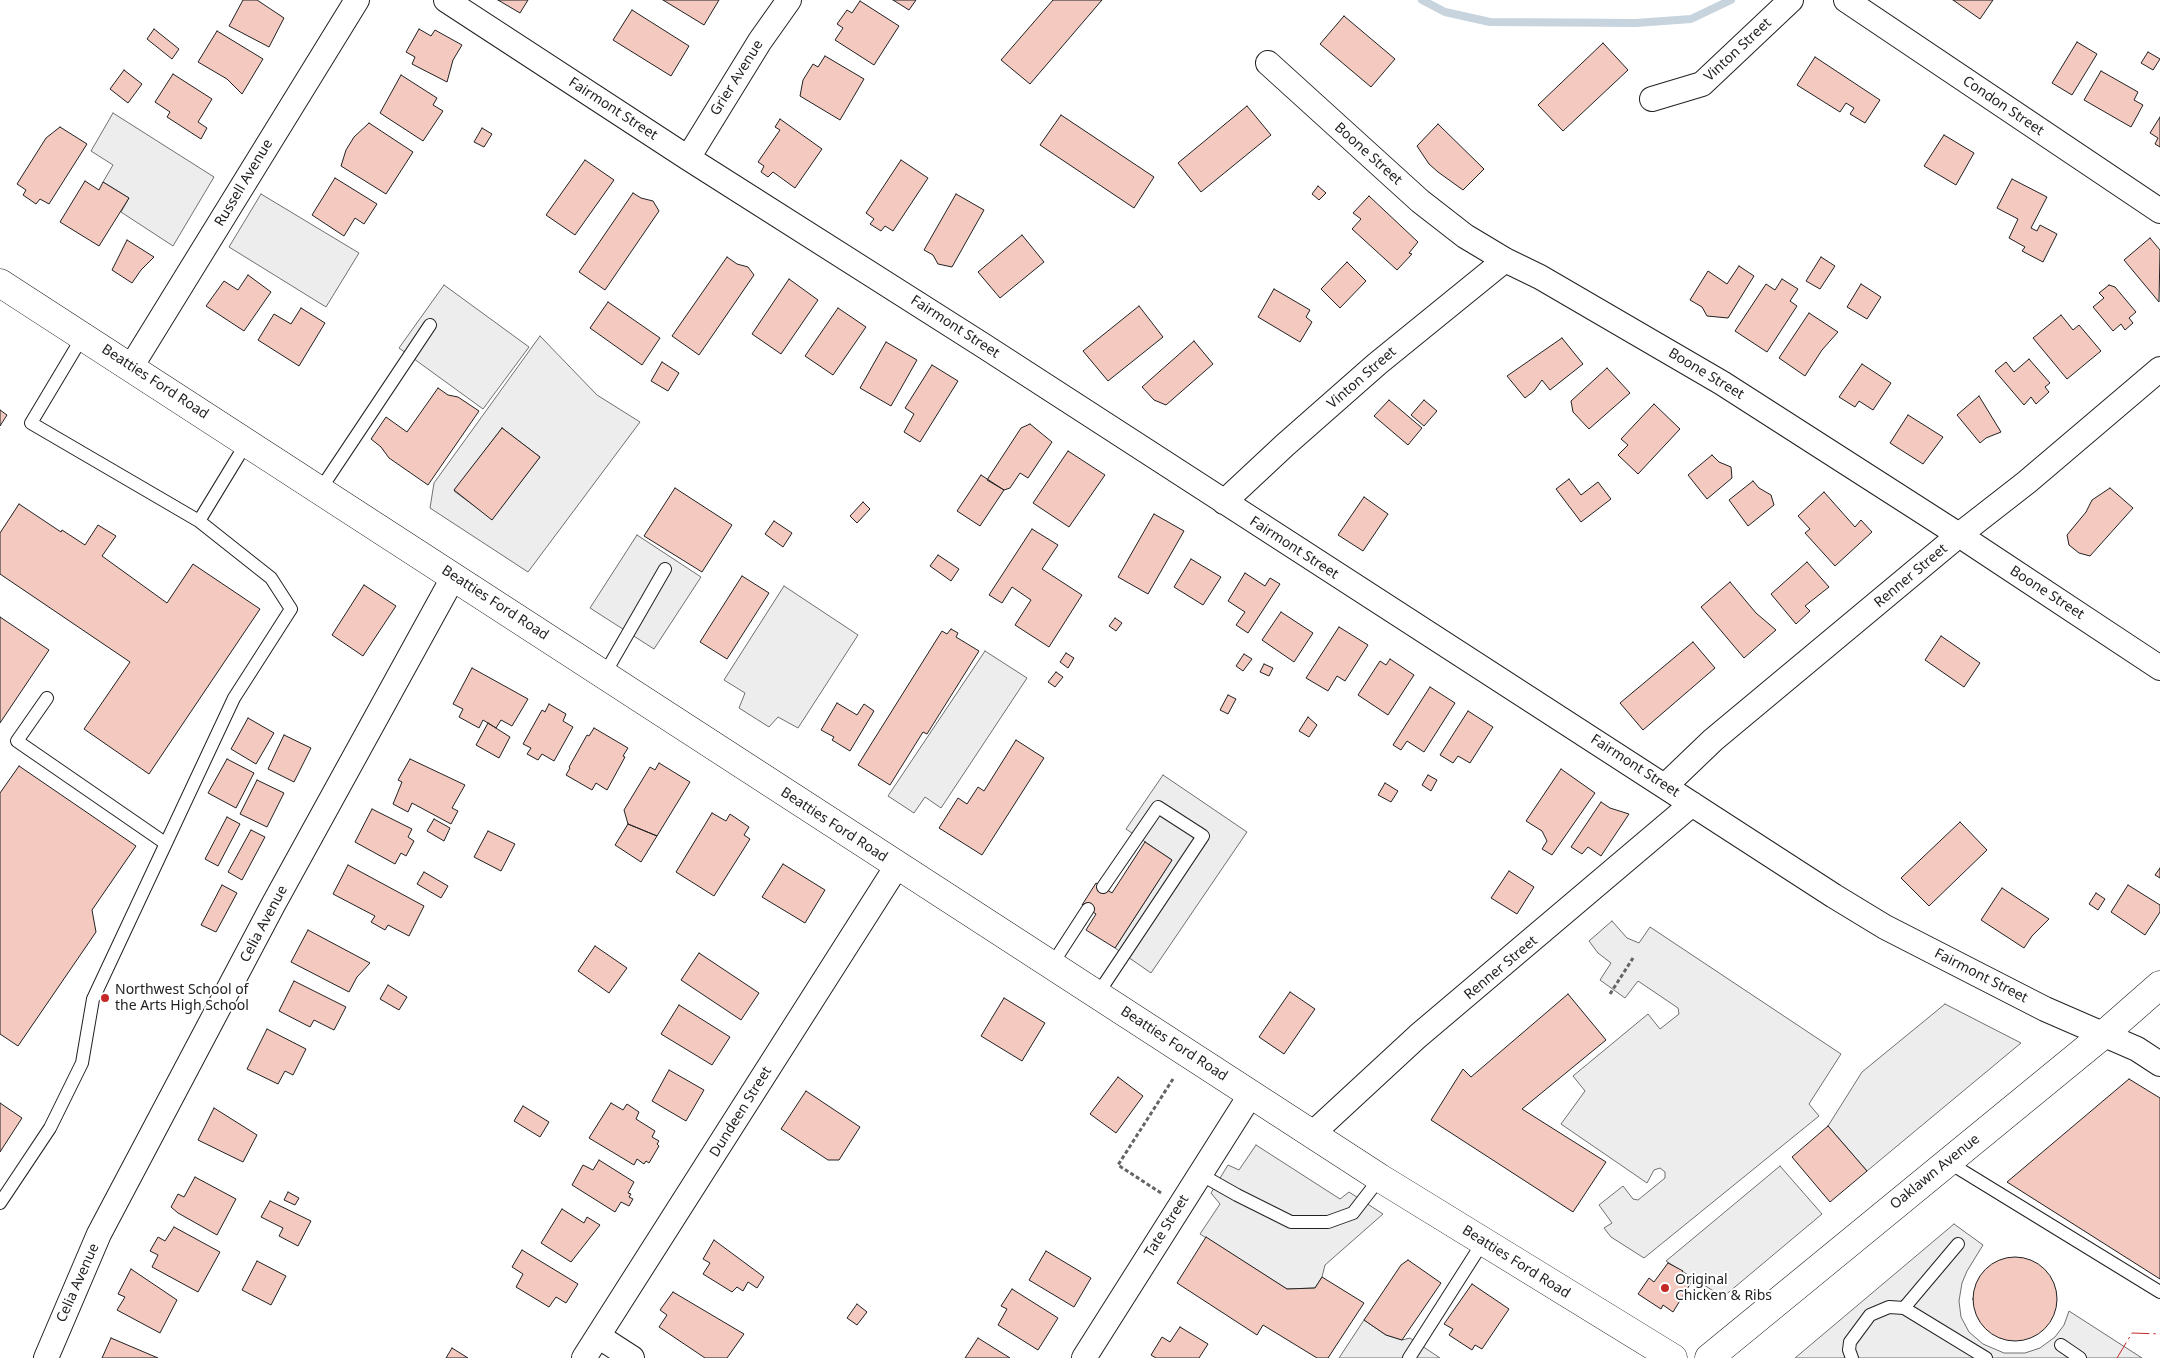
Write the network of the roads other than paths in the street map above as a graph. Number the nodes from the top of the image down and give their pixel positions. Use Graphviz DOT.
graph roads {
  1 [pos="357,0"];
  2 [pos="446,0"];
  3 [pos="789,0"];
  4 [pos="1791,0"];
  5 [pos="1846,0"];
  6 [pos="1268,63"];
  7 [pos="1652,99"];
  8 [pos="688,158"];
  9 [pos="2160,211"];
  10 [pos="1505,260"];
  11 [pos="0,283"];
  12 [pos="430,325"];
  13 [pos="82,336"];
  14 [pos="131,367"];
  15 [pos="2160,369"];
  16 [pos="246,442"];
  17 [pos="320,490"];
  18 [pos="1224,502"];
  19 [pos="199,521"];
  20 [pos="1959,535"];
  21 [pos="664,569"];
  22 [pos="454,576"];
  23 [pos="2160,668"];
  24 [pos="604,675"];
  25 [pos="47,698"];
  26 [pos="1665,786"];
  27 [pos="1692,804"];
  28 [pos="165,844"];
  29 [pos="897,866"];
  30 [pos="1103,887"];
  31 [pos="1088,909"];
  32 [pos="1051,966"];
  33 [pos="2160,985"];
  34 [pos="1097,995"];
  35 [pos="2103,1035"];
  36 [pos="2160,1064"];
  37 [pos="1251,1094"];
  38 [pos="1312,1134"];
  39 [pos="1948,1162"];
  40 [pos="1200,1174"];
  41 [pos="1380,1178"];
  42 [pos="0,1203"];
  43 [pos="1483,1242"];
  44 [pos="1958,1244"];
  45 [pos="2160,1292"];
  46 [pos="1904,1308"];
  47 [pos="598,1336"];
  48 [pos="2061,1345"];
  49 [pos="46,1358"];
  50 [pos="584,1358"];
  51 [pos="632,1358"];
  52 [pos="1084,1358"];
  53 [pos="1409,1358"];
  54 [pos="1673,1358"];
  55 [pos="1710,1358"];
  56 [pos="1852,1358"];
  57 [pos="1986,1358"];
  58 [pos="2080,1358"];
  1 -- 14 [label="street, Russell Avenue"];
  2 -- 8 [label="street, Fairmont Street"];
  3 -- 8 [label="street, Grier Avenue"];
  4 -- 7 [label="street, Vinton Street"];
  5 -- 9 [label="street, Condon Street"];
  6 -- 10 [label="street, Boone Street"];
  8 -- 18 [label="street, Fairmont Street"];
  10 -- 18 [label="street, Vinton Street"];
  10 -- 20 [label="street, Boone Street"];
  11 -- 13 [label="main road, Beatties Ford Road"];
  12 -- 17 [label="lane"];
  13 -- 14 [label="main road, Beatties Ford Road"];
  13 -- 19 [label="lane"];
  14 -- 16 [label="main road, Beatties Ford Road"];
  15 -- 20 [label="street, Renner Street"];
  16 -- 17 [label="main road, Beatties Ford Road"];
  16 -- 19 [label="lane"];
  17 -- 22 [label="main road, Beatties Ford Road"];
  18 -- 26 [label="street, Fairmont Street"];
  19 -- 28 [label="lane"];
  20 -- 23 [label="street, Boone Street"];
  20 -- 26 [label="street, Renner Street"];
  21 -- 24 [label="lane"];
  22 -- 24 [label="main road, Beatties Ford Road"];
  22 -- 49 [label="street, Celia Avenue"];
  24 -- 29 [label="main road, Beatties Ford Road"];
  25 -- 28 [label="lane"];
  26 -- 27 [label="street, Fairmont Street"];
  27 -- 35 [label="street, Fairmont Street"];
  27 -- 38 [label="street, Renner Street"];
  28 -- 42 [label="lane"];
  29 -- 32 [label="main road, Beatties Ford Road"];
  29 -- 47 [label="street, Dundeen Street"];
  30 -- 34 [label="lane"];
  31 -- 32 [label="lane"];
  32 -- 34 [label="main road, Beatties Ford Road"];
  33 -- 35 [label="main road, Oaklawn Avenue"];
  34 -- 37 [label="main road, Beatties Ford Road"];
  35 -- 36 [label="street, Fairmont Street"];
  35 -- 39 [label="main road, Oaklawn Avenue"];
  37 -- 38 [label="main road, Beatties Ford Road"];
  37 -- 40 [label="street, Tate Street"];
  38 -- 41 [label="main road, Beatties Ford Road"];
  39 -- 45 [label="lane"];
  39 -- 55 [label="main road, Oaklawn Avenue"];
  40 -- 41 [label="lane"];
  40 -- 52 [label="street, Tate Street"];
  41 -- 43 [label="main road, Beatties Ford Road"];
  43 -- 53 [label="lane"];
  43 -- 54 [label="main road, Beatties Ford Road"];
  44 -- 46 [label="lane"];
  46 -- 56 [label="lane"];
  46 -- 57 [label="lane"];
  47 -- 50 [label="street, Dundeen Street"];
  47 -- 51 [label="street"];
  48 -- 58 [label="lane"];
}
